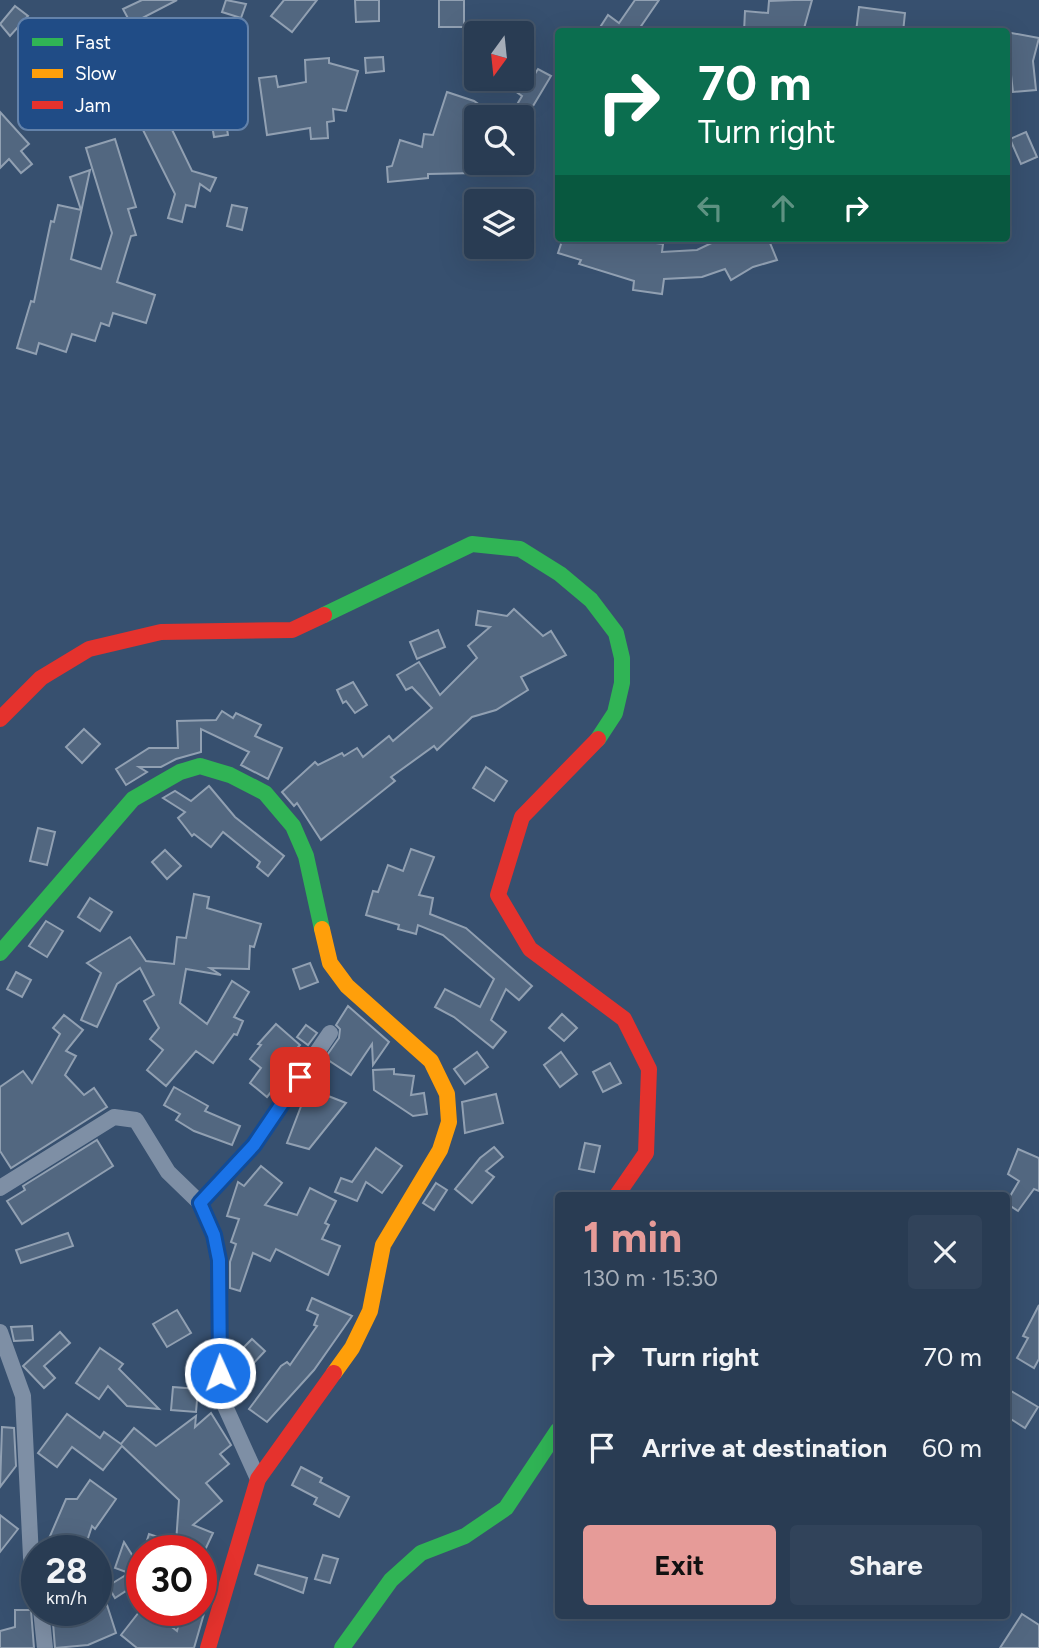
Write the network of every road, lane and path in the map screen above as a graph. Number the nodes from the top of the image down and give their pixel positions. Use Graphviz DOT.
graph roads {
  1 [pos="0,719"];
  2 [pos="0,953"];
  3 [pos="331,1032"];
  4 [pos="0,1188"];
  5 [pos="619,1192"];
  6 [pos="200,1203"];
  7 [pos="0,1332"];
  8 [pos="555,1434"];
  9 [pos="258,1479"];
  10 [pos="30,1535"];
  11 [pos="42,1626"];
  12 [pos="45,1648"];
  13 [pos="208,1648"];
  14 [pos="342,1648"];
  1 -- 5 [label="street"];
  2 -- 9 [label="street"];
  3 -- 6 [label="street"];
  4 -- 6 [label="street"];
  6 -- 9 [label="street"];
  7 -- 10 [label="street"];
  8 -- 14 [label="street"];
  9 -- 13 [label="street"];
  11 -- 12 [label="street"];
}
